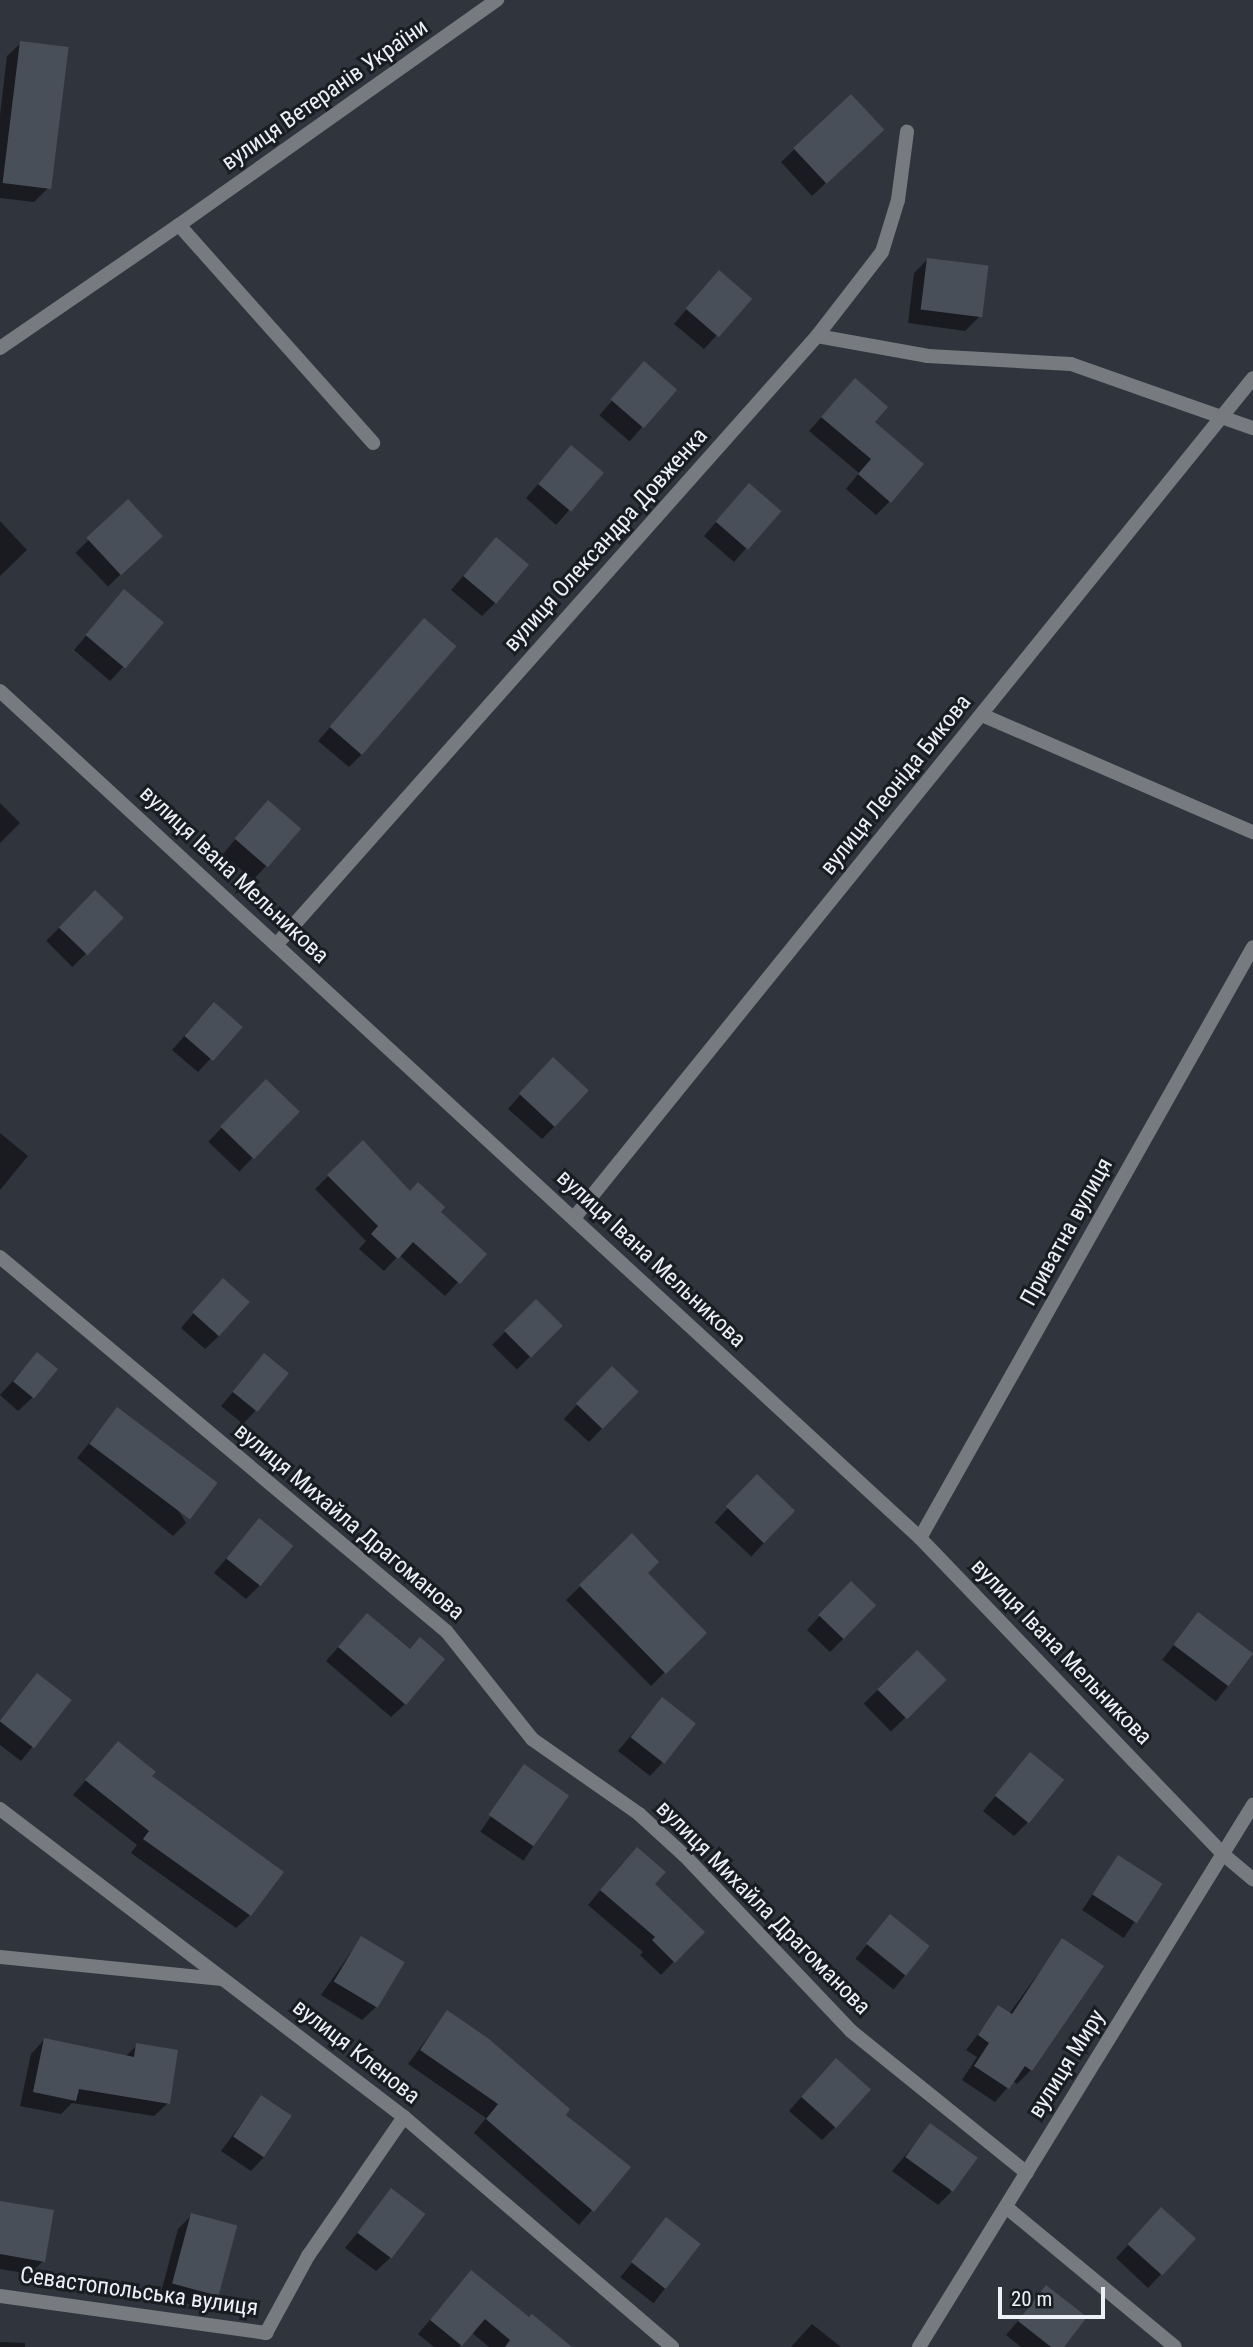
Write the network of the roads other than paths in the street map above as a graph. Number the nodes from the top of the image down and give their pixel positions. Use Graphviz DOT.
graph roads {
  1 [pos="497,0"];
  2 [pos="907,132"];
  3 [pos="179,225"];
  4 [pos="817,336"];
  5 [pos="0,348"];
  6 [pos="1253,378"];
  7 [pos="1224,417"];
  8 [pos="1253,428"];
  9 [pos="373,443"];
  10 [pos="0,691"];
  11 [pos="982,715"];
  12 [pos="1253,832"];
  13 [pos="276,945"];
  14 [pos="1253,947"];
  15 [pos="574,1219"];
  16 [pos="0,1257"];
  17 [pos="920,1538"];
  18 [pos="1253,1804"];
  19 [pos="0,1809"];
  20 [pos="1224,1855"];
  21 [pos="1253,1879"];
  22 [pos="0,1957"];
  23 [pos="223,1979"];
  24 [pos="404,2117"];
  25 [pos="1027,2173"];
  26 [pos="1006,2207"];
  27 [pos="0,2296"];
  28 [pos="673,2347"];
  29 [pos="919,2347"];
  30 [pos="1175,2347"];
  1 -- 3 [label="street, вулиця Ветеранів України"];
  2 -- 4 [label="street, вулиця Олександра Довженка"];
  3 -- 5 [label="street, вулиця Ветеранів України"];
  3 -- 9 [label="street"];
  4 -- 7 [label="street"];
  4 -- 13 [label="street, вулиця Олександра Довженка"];
  6 -- 7 [label="street, вулиця Леоніда Бикова"];
  7 -- 8 [label="street"];
  7 -- 11 [label="street, вулиця Леоніда Бикова"];
  10 -- 13 [label="street, вулиця Івана Мельникова"];
  11 -- 12 [label="street"];
  11 -- 15 [label="street, вулиця Леоніда Бикова"];
  13 -- 15 [label="street, вулиця Івана Мельникова"];
  14 -- 17 [label="street, Приватна вулиця"];
  15 -- 17 [label="street, вулиця Івана Мельникова"];
  16 -- 25 [label="street, вулиця Михайла Драгоманова"];
  17 -- 20 [label="street, вулиця Івана Мельникова"];
  18 -- 20 [label="street, вулиця Миру"];
  19 -- 23 [label="street, вулиця Кленова"];
  20 -- 21 [label="street, вулиця Івана Мельникова"];
  20 -- 25 [label="street, вулиця Миру"];
  22 -- 23 [label="street"];
  23 -- 24 [label="street, вулиця Кленова"];
  24 -- 27 [label="street, Севастопольська вулиця"];
  24 -- 28 [label="street, вулиця Кленова"];
  25 -- 26 [label="street, вулиця Миру"];
  26 -- 29 [label="street, вулиця Миру"];
  26 -- 30 [label="street"];
}
